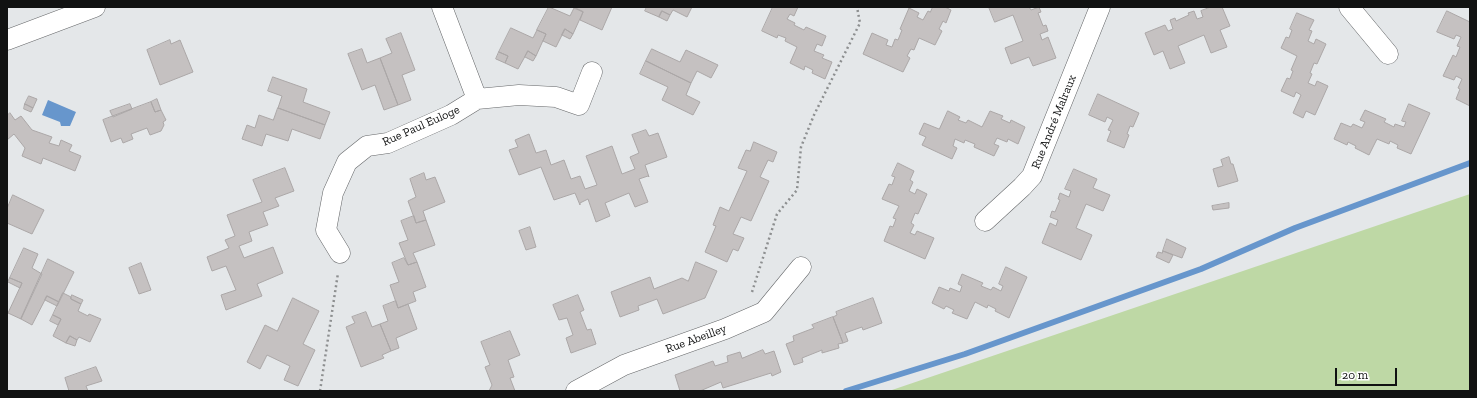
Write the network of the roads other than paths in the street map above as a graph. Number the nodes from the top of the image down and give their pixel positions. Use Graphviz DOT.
graph roads {
  1 [pos="95,7"];
  2 [pos="442,7"];
  3 [pos="1100,7"];
  4 [pos="1349,7"];
  5 [pos="7,40"];
  6 [pos="1388,54"];
  7 [pos="592,72"];
  8 [pos="477,99"];
  9 [pos="985,221"];
  10 [pos="340,253"];
  11 [pos="801,267"];
  12 [pos="576,391"];
  1 -- 5 [label="street"];
  2 -- 8 [label="street"];
  3 -- 9 [label="street, Rue André Malraux"];
  4 -- 6 [label="street"];
  7 -- 8 [label="street, Rue Paul Euloge"];
  8 -- 10 [label="street, Rue Paul Euloge"];
  11 -- 12 [label="street, Rue Abeilley"];
}
